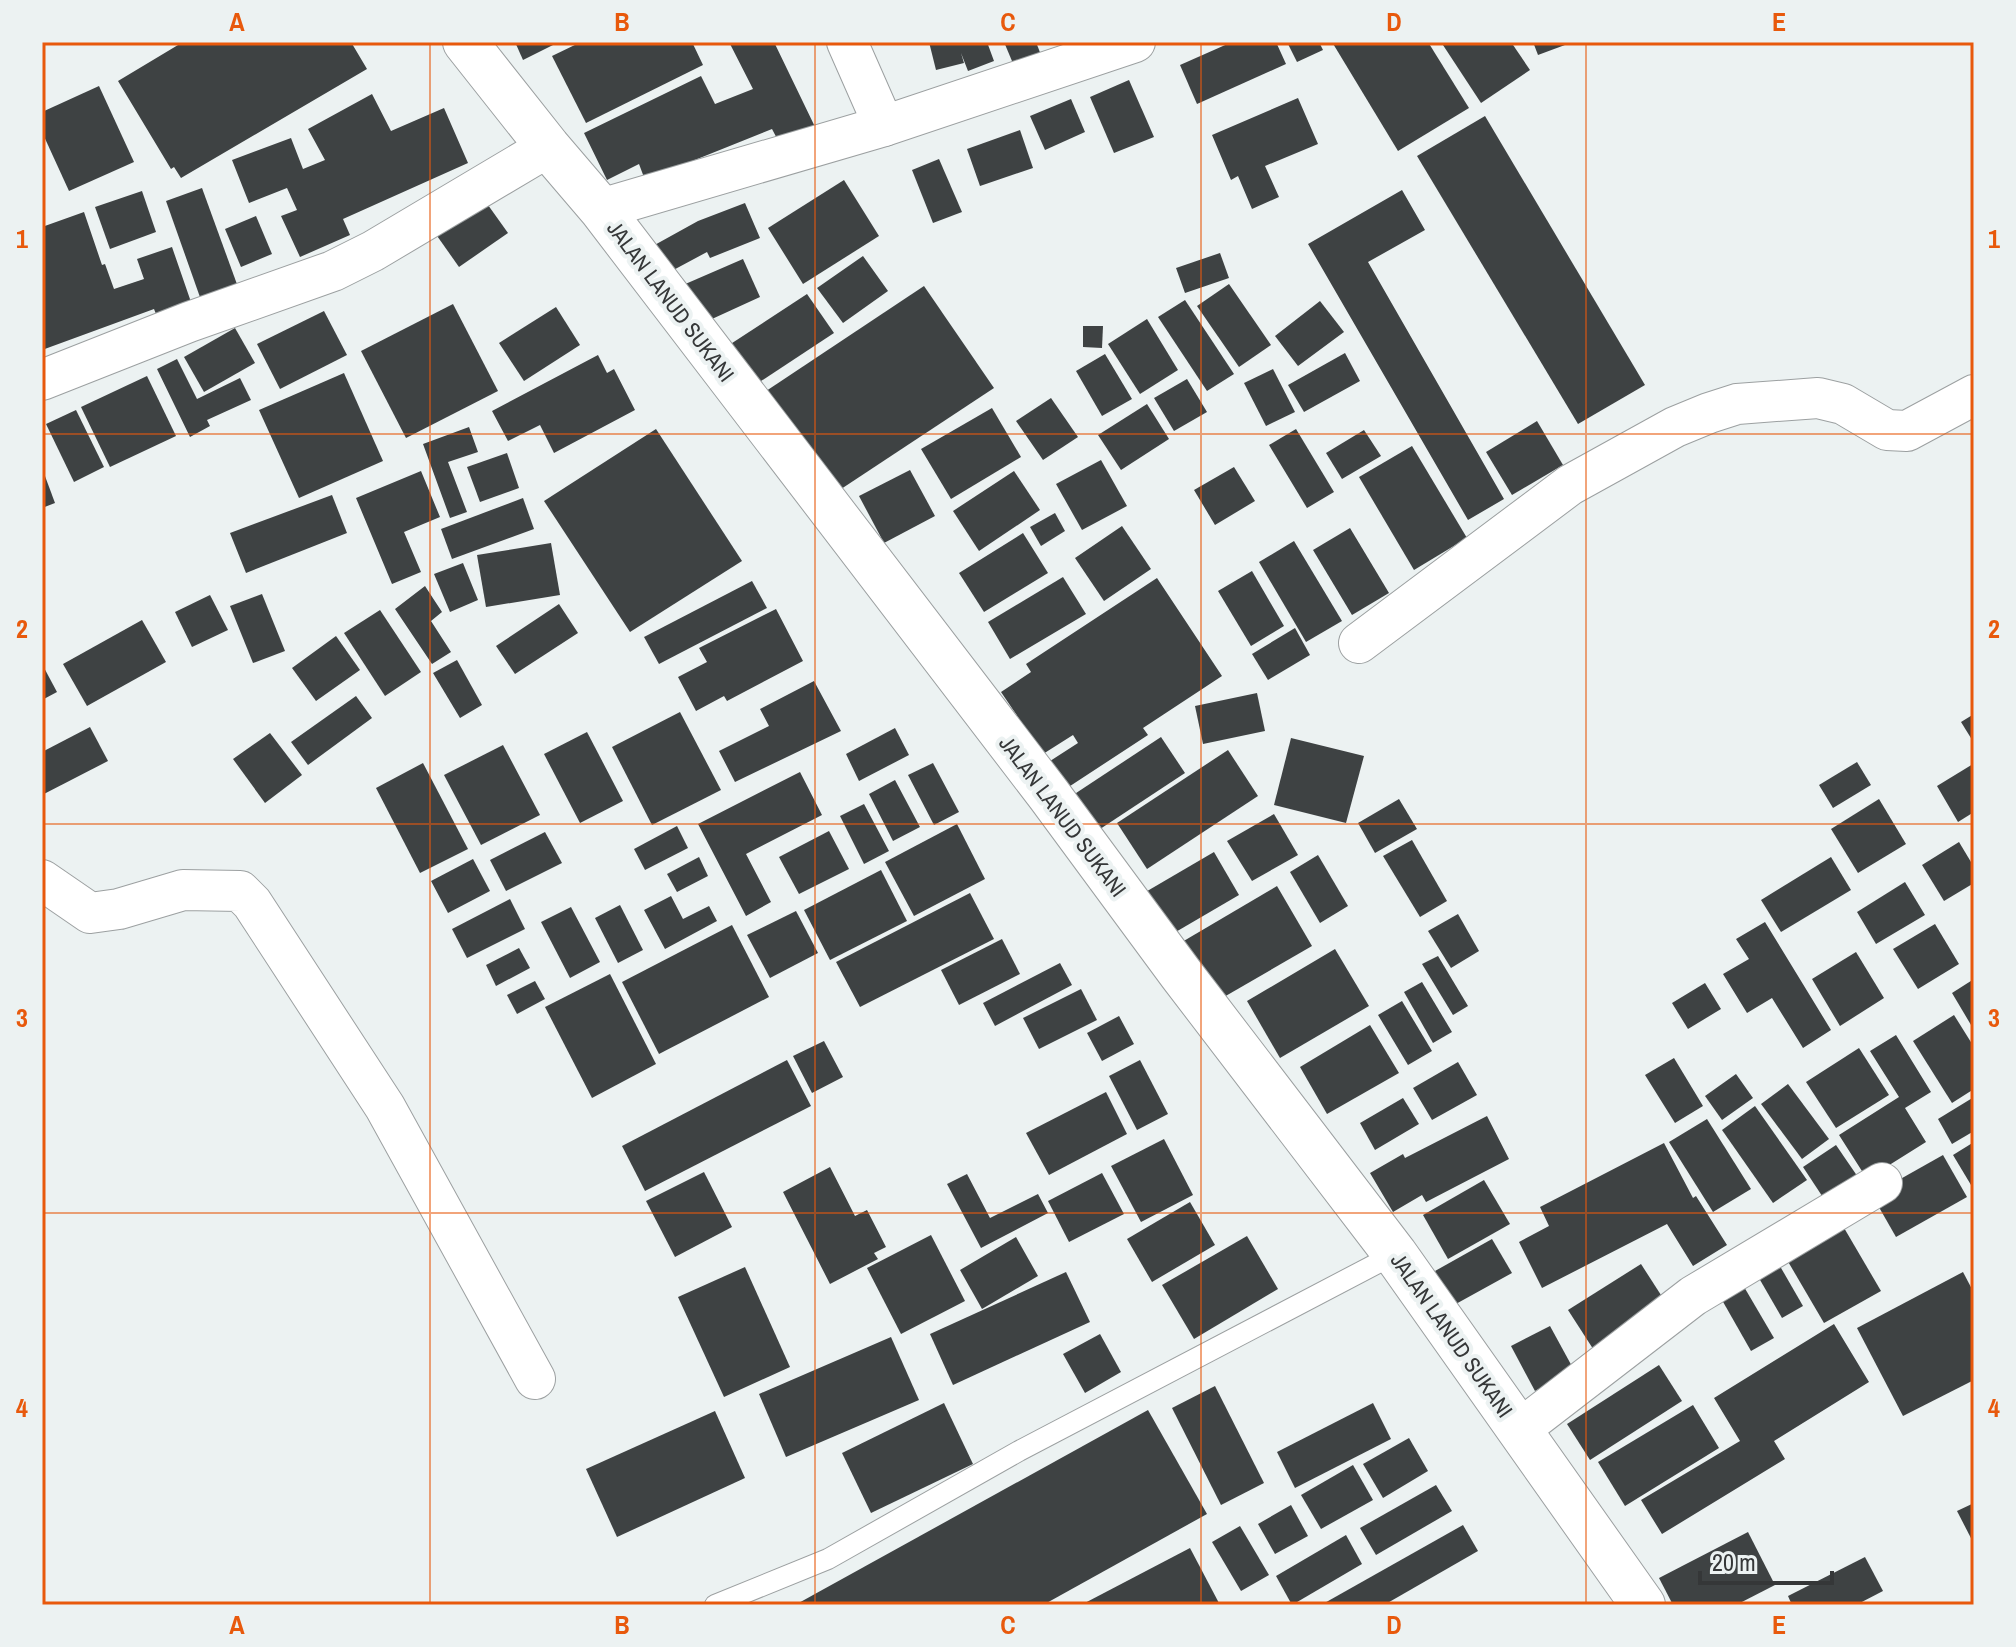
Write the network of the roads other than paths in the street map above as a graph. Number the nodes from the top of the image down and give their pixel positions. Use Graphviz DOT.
graph roads {
  1 [pos="465,42"];
  2 [pos="847,42"];
  3 [pos="1135,42"];
  4 [pos="884,126"];
  5 [pos="548,147"];
  6 [pos="601,209"];
  7 [pos="42,380"];
  8 [pos="1974,395"];
  9 [pos="1359,643"];
  10 [pos="42,880"];
  11 [pos="1882,1183"];
  12 [pos="1395,1254"];
  13 [pos="535,1379"];
  14 [pos="1519,1430"];
  15 [pos="715,1605"];
  16 [pos="1643,1605"];
  1 -- 5 [label="street, JALAN LANUD SUKANI"];
  2 -- 4 [label="street"];
  3 -- 4 [label="street"];
  4 -- 6 [label="street"];
  5 -- 6 [label="street, JALAN LANUD SUKANI"];
  5 -- 7 [label="street"];
  6 -- 12 [label="street, JALAN LANUD SUKANI"];
  8 -- 9 [label="street"];
  10 -- 13 [label="street"];
  11 -- 14 [label="street"];
  12 -- 14 [label="street, JALAN LANUD SUKANI"];
  12 -- 15 [label="lane"];
  14 -- 16 [label="street, JALAN LANUD SUKANI"];
}
